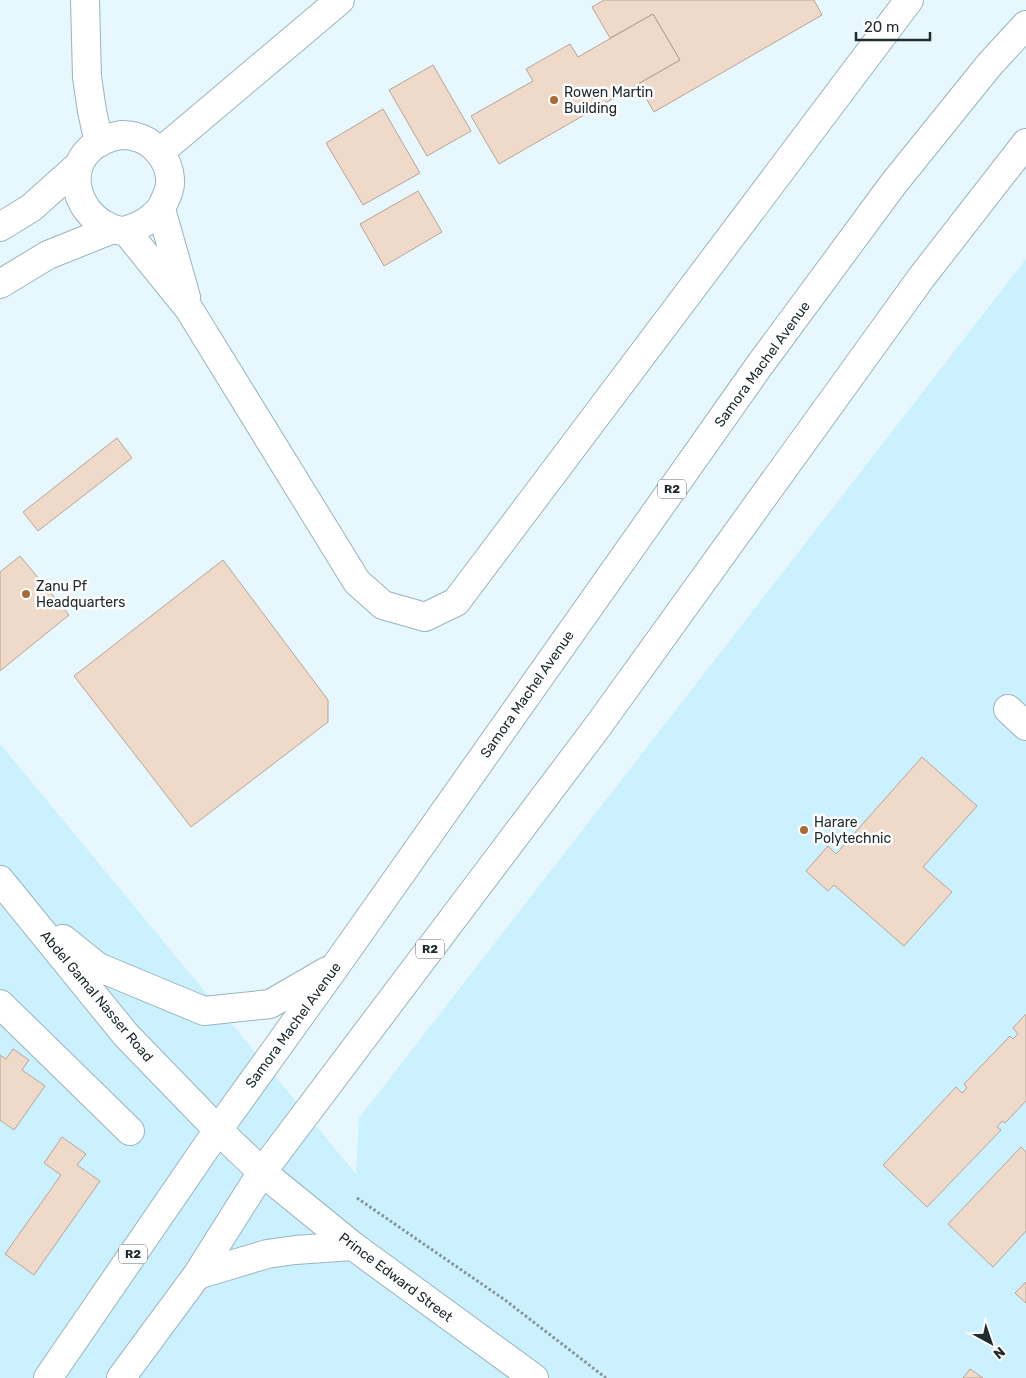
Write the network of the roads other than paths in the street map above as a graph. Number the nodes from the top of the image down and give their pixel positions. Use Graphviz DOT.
graph roads {
  1 [pos="86,0"];
  2 [pos="340,0"];
  3 [pos="908,0"];
  4 [pos="1026,25"];
  5 [pos="99,143"];
  6 [pos="1026,143"];
  7 [pos="160,152"];
  8 [pos="79,165"];
  9 [pos="161,209"];
  10 [pos="0,226"];
  11 [pos="120,230"];
  12 [pos="0,284"];
  13 [pos="189,308"];
  14 [pos="0,880"];
  15 [pos="25,910"];
  16 [pos="335,967"];
  17 [pos="0,1004"];
  18 [pos="218,1130"];
  19 [pos="130,1131"];
  20 [pos="262,1172"];
  21 [pos="353,1246"];
  22 [pos="197,1275"];
  23 [pos="48,1378"];
  24 [pos="121,1378"];
  25 [pos="534,1378"];
  1 -- 5 [label="main road"];
  2 -- 7 [label="main road"];
  3 -- 13 [label="main road"];
  4 -- 16 [label="main road, Samora Machel Avenue / R2"];
  5 -- 7 [label="main road"];
  5 -- 8 [label="main road"];
  6 -- 20 [label="main road, R2"];
  7 -- 9 [label="main road"];
  8 -- 10 [label="main road"];
  8 -- 11 [label="main road"];
  9 -- 11 [label="main road"];
  9 -- 13 [label="main road"];
  11 -- 12 [label="main road"];
  11 -- 13 [label="main road"];
  14 -- 15 [label="main road, Abdel Gamal Nasser Road"];
  15 -- 16 [label="main road"];
  15 -- 18 [label="main road, Abdel Gamal Nasser Road"];
  16 -- 18 [label="main road, Samora Machel Avenue / R2"];
  17 -- 19 [label="main road"];
  18 -- 20 [label="main road, Abdel Gamal Nasser Road"];
  18 -- 23 [label="main road, Samora Machel Avenue / R2"];
  20 -- 21 [label="main road, Prince Edward Street"];
  20 -- 22 [label="main road, R2"];
  21 -- 22 [label="main road"];
  21 -- 25 [label="main road, Prince Edward Street"];
  22 -- 24 [label="main road, R2"];
}
